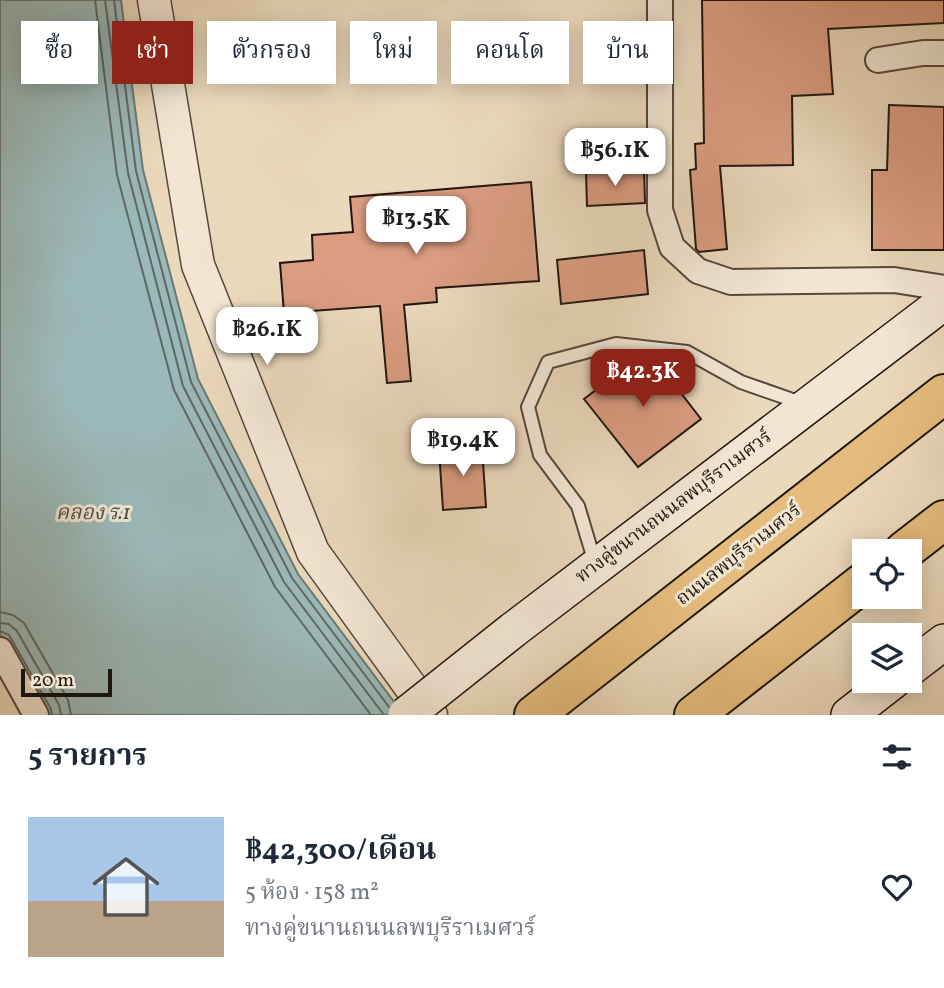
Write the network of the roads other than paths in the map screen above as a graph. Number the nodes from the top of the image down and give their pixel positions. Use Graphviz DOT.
graph roads {
  1 [pos="154,0"];
  2 [pos="660,0"];
  3 [pos="944,53"];
  4 [pos="878,60"];
  5 [pos="944,288"];
  6 [pos="944,302"];
  7 [pos="944,394"];
  8 [pos="808,406"];
  9 [pos="944,520"];
  10 [pos="919,539"];
  11 [pos="596,567"];
  12 [pos="852,591"];
  13 [pos="944,642"];
  14 [pos="0,650"];
  15 [pos="922,659"];
  16 [pos="877,693"];
  17 [pos="36,715"];
  18 [pos="406,715"];
  19 [pos="431,715"];
  20 [pos="534,715"];
  21 [pos="694,715"];
  22 [pos="849,715"];
  1 -- 19 [label="street"];
  2 -- 5 [label="street"];
  3 -- 4 [label="street"];
  6 -- 8 [label="main road, ทางคู่ขนานถนนลพบุรีราเมศวร์"];
  7 -- 20 [label="main road, ถนนลพบุรีราเมศวร์"];
  8 -- 11 [label="main road, ทางคู่ขนานถนนลพบุรีราเมศวร์"];
  8 -- 11 [label="lane"];
  9 -- 10 [label="main road"];
  11 -- 18 [label="main road, ทางคู่ขนานถนนลพบุรีราเมศวร์, bridge"];
  12 -- 21 [label="main road"];
  13 -- 15 [label="main road"];
  14 -- 17 [label="street"];
  16 -- 22 [label="main road"];
}
